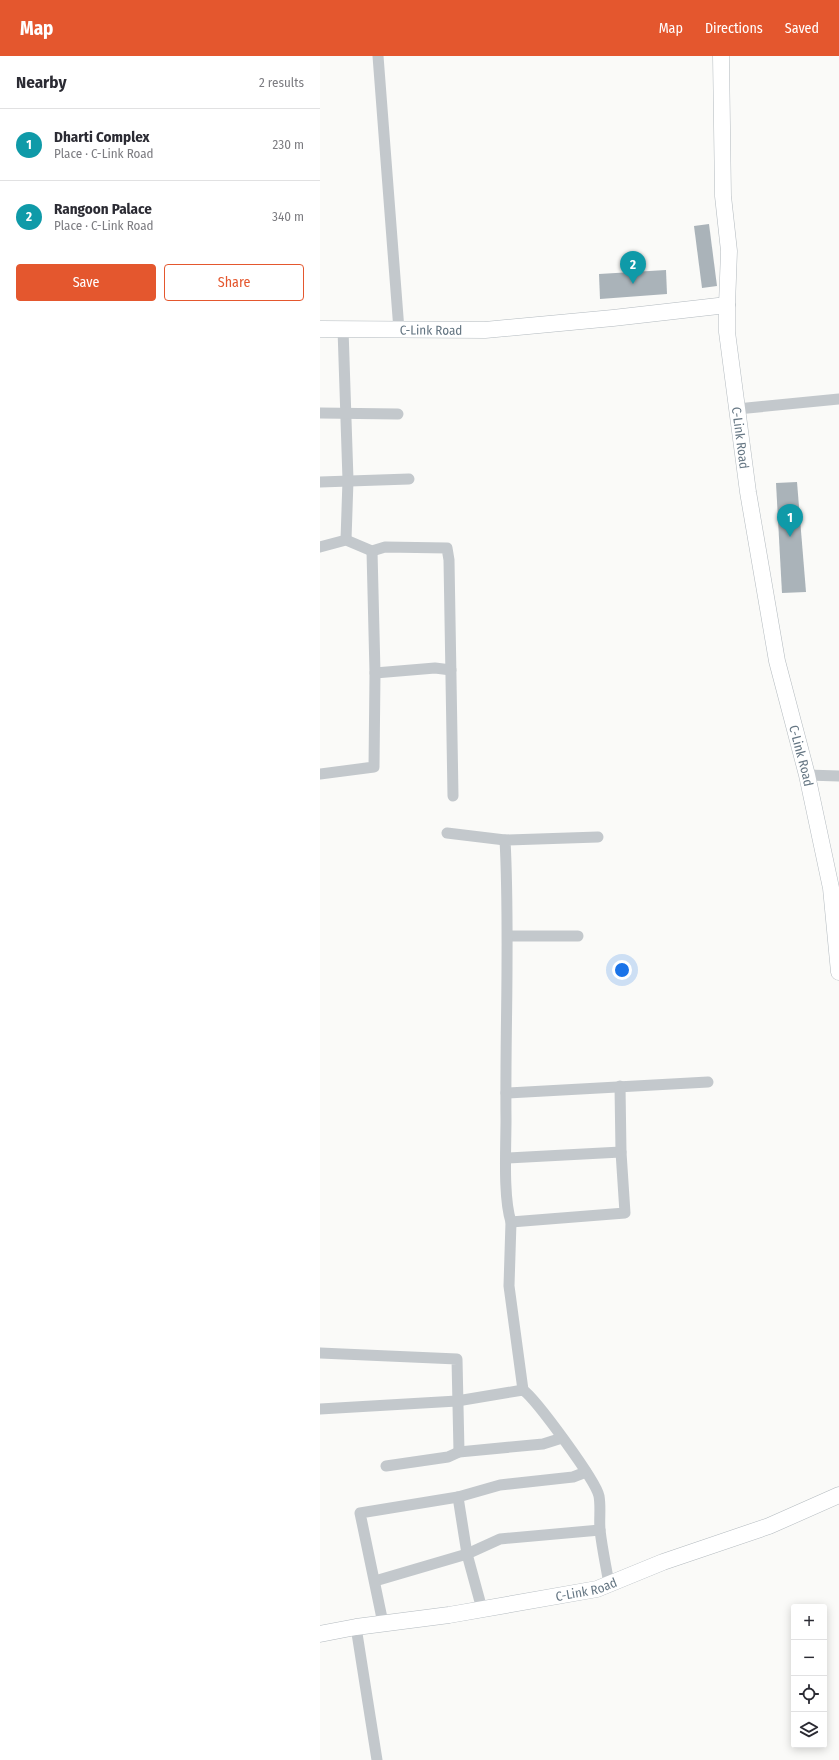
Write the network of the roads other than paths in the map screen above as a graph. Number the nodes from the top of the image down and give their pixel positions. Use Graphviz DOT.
graph roads {
  1 [pos="378,56"];
  2 [pos="721,56"];
  3 [pos="727,305"];
  4 [pos="320,329"];
  5 [pos="343,329"];
  6 [pos="399,330"];
  7 [pos="839,398"];
  8 [pos="737,409"];
  9 [pos="320,413"];
  10 [pos="346,413"];
  11 [pos="398,414"];
  12 [pos="409,479"];
  13 [pos="348,480"];
  14 [pos="320,482"];
  15 [pos="346,540"];
  16 [pos="320,547"];
  17 [pos="372,551"];
  18 [pos="451,670"];
  19 [pos="375,673"];
  20 [pos="320,774"];
  21 [pos="807,775"];
  22 [pos="839,776"];
  23 [pos="453,796"];
  24 [pos="447,833"];
  25 [pos="598,837"];
  26 [pos="505,840"];
  27 [pos="508,936"];
  28 [pos="578,936"];
  29 [pos="839,972"];
  30 [pos="708,1082"];
  31 [pos="620,1086"];
  32 [pos="506,1093"];
  33 [pos="621,1152"];
  34 [pos="507,1158"];
  35 [pos="511,1222"];
  36 [pos="320,1352"];
  37 [pos="523,1390"];
  38 [pos="457,1401"];
  39 [pos="320,1409"];
  40 [pos="562,1438"];
  41 [pos="459,1452"];
  42 [pos="386,1466"];
  43 [pos="586,1472"];
  44 [pos="839,1495"];
  45 [pos="458,1497"];
  46 [pos="600,1530"];
  47 [pos="467,1554"];
  48 [pos="375,1581"];
  49 [pos="610,1584"];
  50 [pos="482,1609"];
  51 [pos="383,1623"];
  52 [pos="356,1627"];
  53 [pos="320,1634"];
  54 [pos="377,1760"];
  1 -- 6 [label="street"];
  2 -- 3 [label="street"];
  3 -- 6 [label="street, C-Link Road"];
  3 -- 8 [label="street, C-Link Road"];
  4 -- 5 [label="street, C-Link Road"];
  5 -- 6 [label="street, C-Link Road"];
  5 -- 10 [label="street"];
  7 -- 8 [label="street"];
  8 -- 21 [label="street, C-Link Road"];
  9 -- 10 [label="street"];
  10 -- 11 [label="street"];
  10 -- 13 [label="street"];
  12 -- 13 [label="street"];
  13 -- 14 [label="street"];
  13 -- 15 [label="street"];
  15 -- 16 [label="street"];
  15 -- 17 [label="street"];
  17 -- 18 [label="street"];
  17 -- 19 [label="street"];
  18 -- 19 [label="street"];
  18 -- 23 [label="street"];
  19 -- 20 [label="street"];
  21 -- 22 [label="street"];
  21 -- 29 [label="street, C-Link Road"];
  24 -- 26 [label="street"];
  25 -- 26 [label="street"];
  26 -- 27 [label="street"];
  27 -- 28 [label="street"];
  27 -- 32 [label="street"];
  30 -- 31 [label="street"];
  31 -- 32 [label="street"];
  31 -- 33 [label="street"];
  32 -- 34 [label="street"];
  33 -- 34 [label="street"];
  33 -- 35 [label="street"];
  34 -- 35 [label="street"];
  35 -- 37 [label="street"];
  36 -- 38 [label="street"];
  37 -- 38 [label="street"];
  37 -- 40 [label="street"];
  38 -- 39 [label="street"];
  38 -- 41 [label="street"];
  40 -- 41 [label="street"];
  40 -- 43 [label="street"];
  41 -- 42 [label="street"];
  43 -- 45 [label="street"];
  43 -- 46 [label="street"];
  44 -- 49 [label="street, C-Link Road"];
  45 -- 47 [label="street"];
  45 -- 48 [label="street"];
  46 -- 47 [label="street"];
  46 -- 49 [label="street"];
  47 -- 48 [label="street"];
  47 -- 50 [label="street"];
  48 -- 51 [label="street"];
  49 -- 50 [label="street, C-Link Road"];
  50 -- 51 [label="street, C-Link Road"];
  51 -- 52 [label="street, C-Link Road"];
  52 -- 53 [label="street, C-Link Road"];
  52 -- 54 [label="street"];
}
